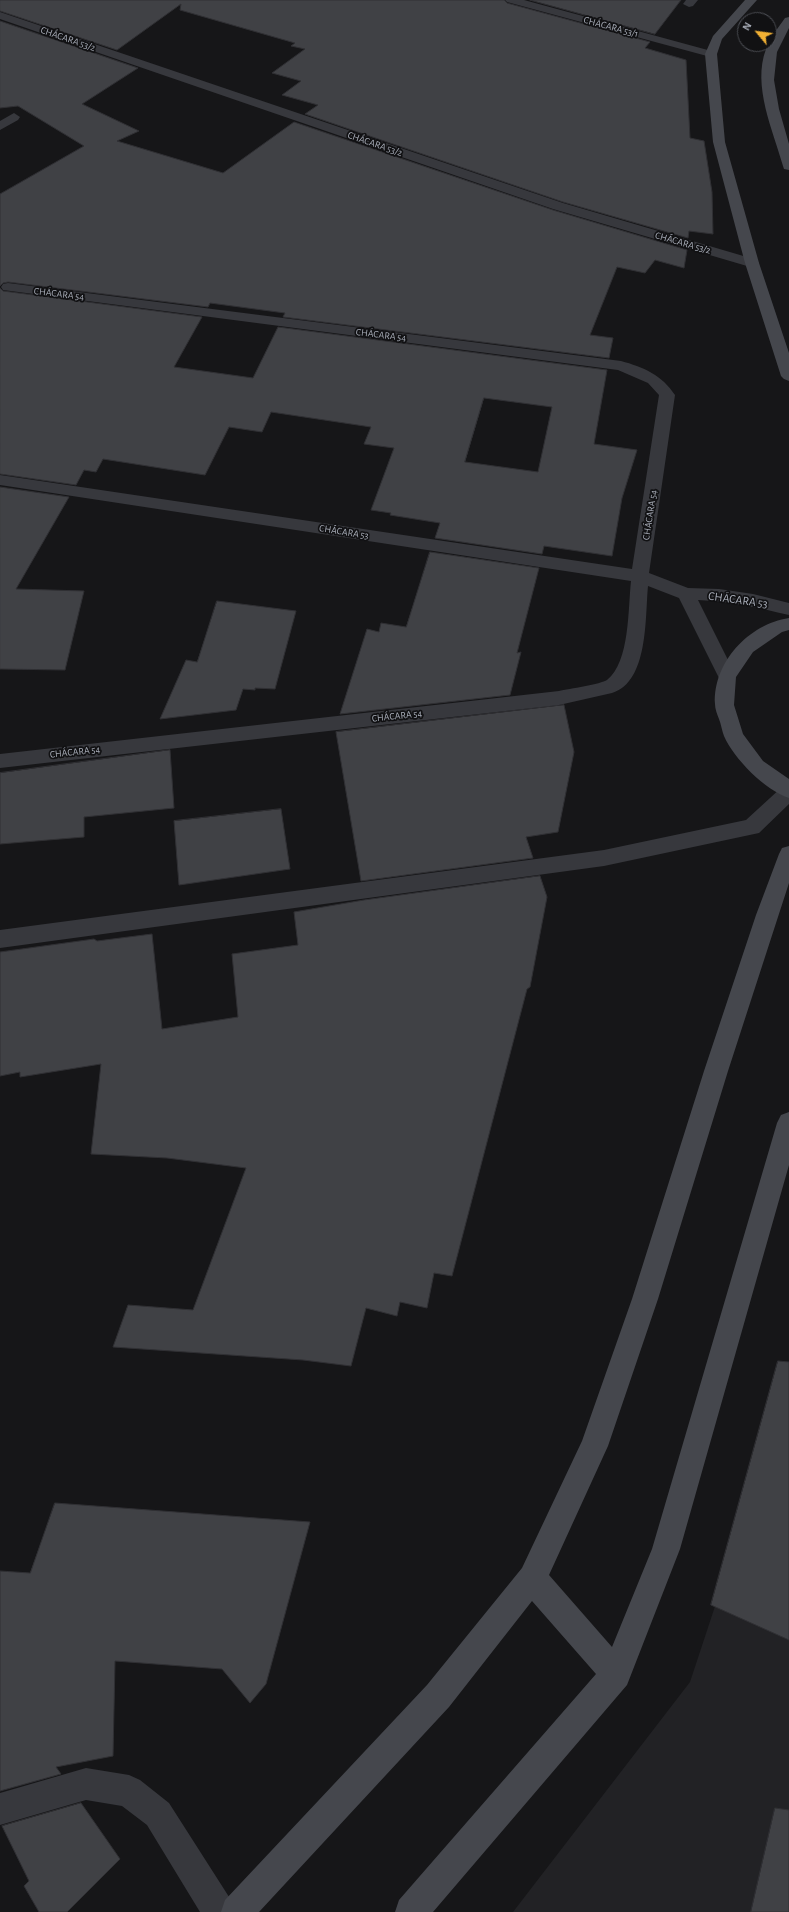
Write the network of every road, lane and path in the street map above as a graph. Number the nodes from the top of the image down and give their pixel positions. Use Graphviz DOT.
graph roads {
  1 [pos="511,0"];
  2 [pos="751,0"];
  3 [pos="0,15"];
  4 [pos="789,20"];
  5 [pos="731,24"];
  6 [pos="737,26"];
  7 [pos="777,31"];
  8 [pos="771,52"];
  9 [pos="711,54"];
  10 [pos="14,117"];
  11 [pos="0,126"];
  12 [pos="789,166"];
  13 [pos="752,263"];
  14 [pos="8,287"];
  15 [pos="789,376"];
  16 [pos="0,480"];
  17 [pos="640,576"];
  18 [pos="686,594"];
  19 [pos="789,609"];
  20 [pos="789,624"];
  21 [pos="727,676"];
  22 [pos="0,761"];
  23 [pos="789,791"];
  24 [pos="789,854"];
  25 [pos="0,939"];
  26 [pos="789,1123"];
  27 [pos="532,1578"];
  28 [pos="616,1674"];
  29 [pos="0,1809"];
  30 [pos="219,1912"];
  31 [pos="237,1912"];
  32 [pos="411,1912"];
  1 -- 9 [label="street, CHÁCARA 53/1"];
  2 -- 5 [label="street"];
  3 -- 13 [label="street, CHÁCARA 53/2"];
  4 -- 7 [label="street"];
  5 -- 6 [label="street"];
  5 -- 9 [label="street"];
  8 -- 12 [label="street"];
  9 -- 13 [label="street"];
  10 -- 11 [label="street"];
  13 -- 15 [label="street"];
  14 -- 17 [label="street, CHÁCARA 54"];
  16 -- 17 [label="street, CHÁCARA 53"];
  17 -- 18 [label="street, CHÁCARA 53"];
  17 -- 22 [label="street, CHÁCARA 54"];
  18 -- 19 [label="street, CHÁCARA 53"];
  18 -- 21 [label="street, CHÁCARA 53"];
  20 -- 21 [label="street"];
  21 -- 23 [label="street"];
  23 -- 25 [label="street"];
  24 -- 27 [label="street"];
  26 -- 28 [label="street"];
  27 -- 28 [label="street"];
  27 -- 31 [label="street"];
  28 -- 32 [label="street"];
  29 -- 30 [label="street"];
}
